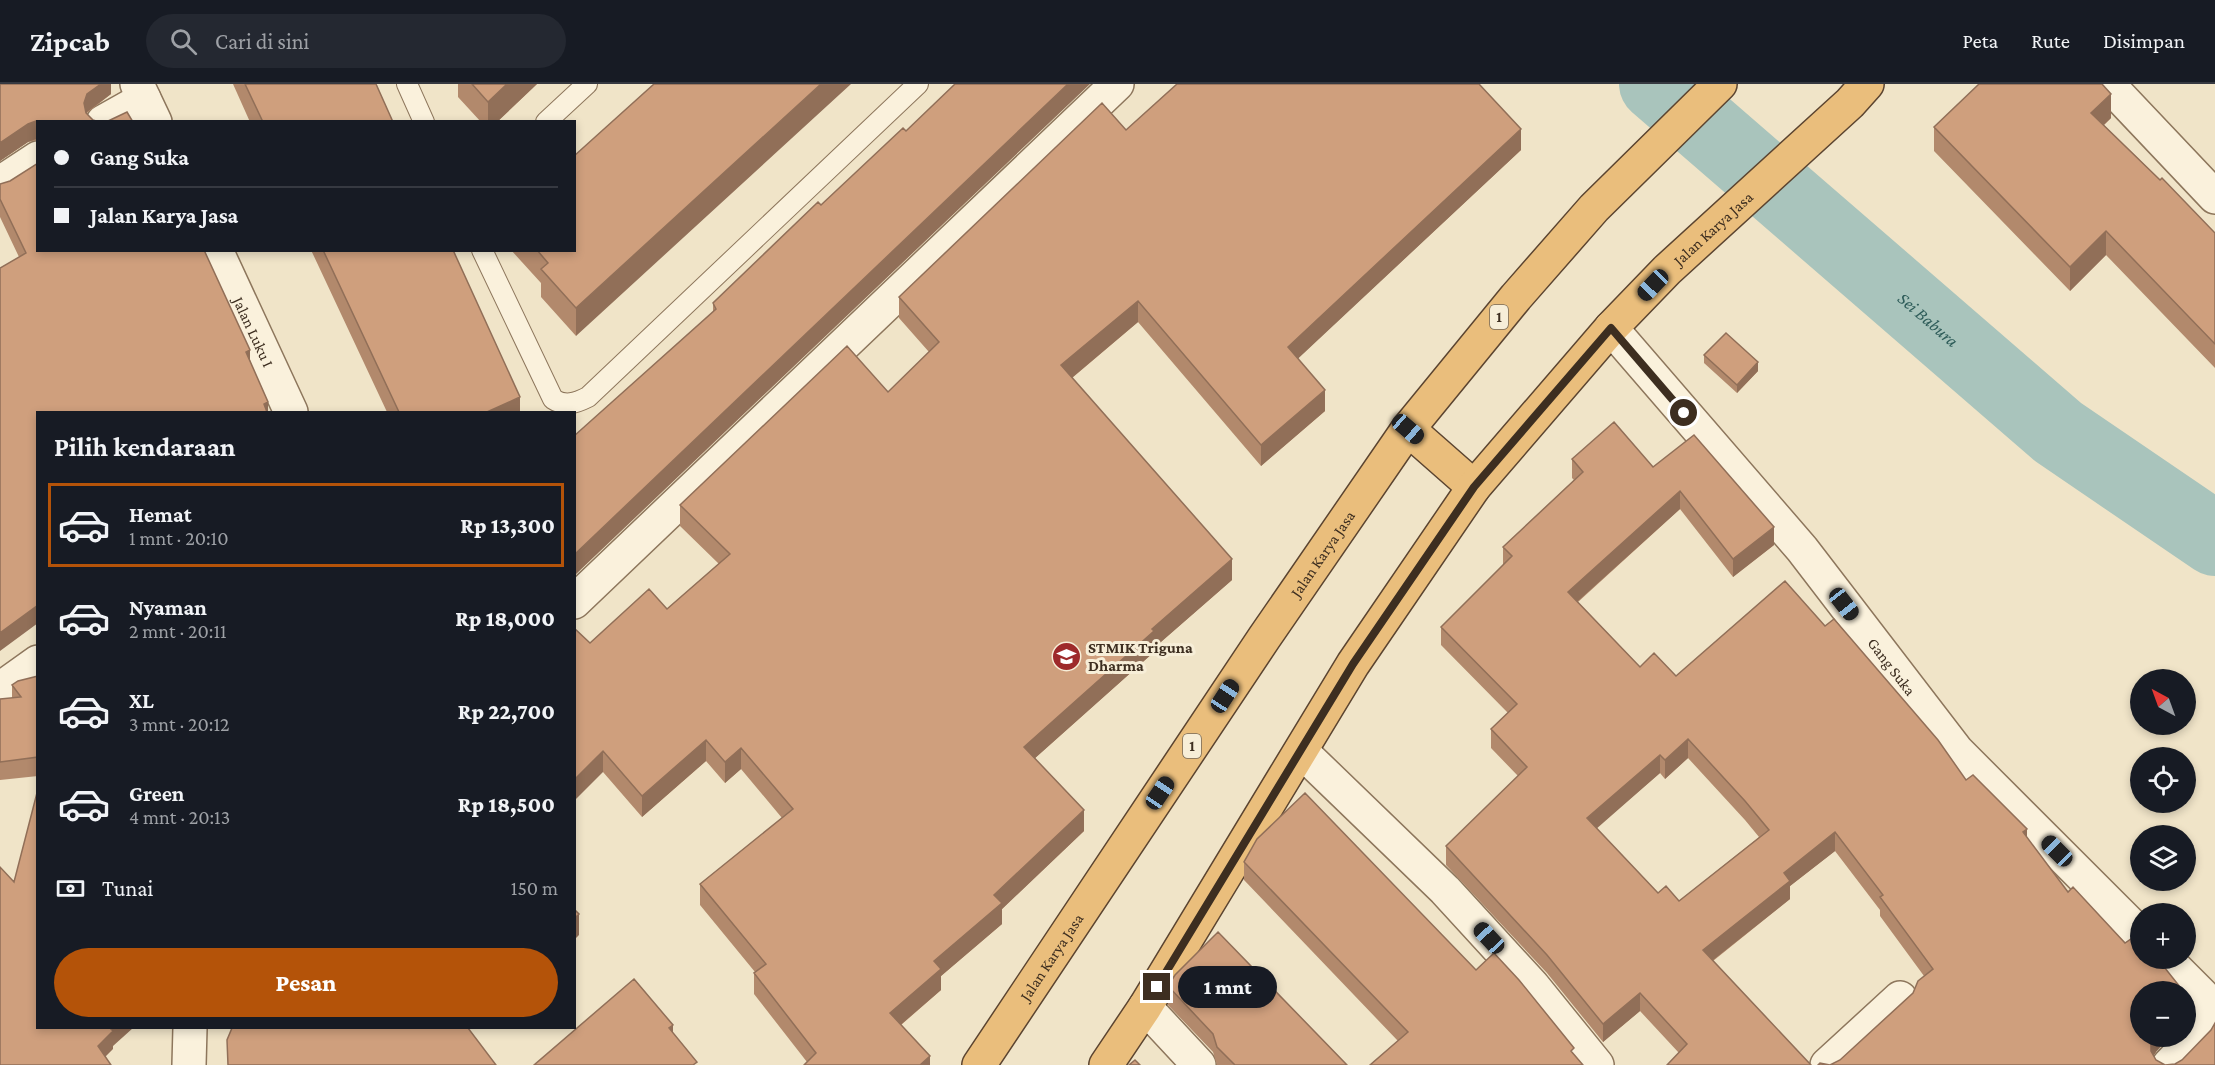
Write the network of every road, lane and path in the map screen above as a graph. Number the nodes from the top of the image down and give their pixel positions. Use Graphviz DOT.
graph roads {
  1 [pos="407,84"];
  2 [pos="587,84"];
  3 [pos="918,84"];
  4 [pos="1117,84"];
  5 [pos="1720,84"];
  6 [pos="2108,84"];
  7 [pos="1858,93"];
  8 [pos="145,101"];
  9 [pos="107,120"];
  10 [pos="423,120"];
  11 [pos="548,120"];
  12 [pos="36,159"];
  13 [pos="0,183"];
  14 [pos="2215,197"];
  15 [pos="217,252"];
  16 [pos="483,252"];
  17 [pos="1611,328"];
  18 [pos="291,411"];
  19 [pos="1408,429"];
  20 [pos="1474,487"];
  21 [pos="576,600"];
  22 [pos="36,663"];
  23 [pos="0,689"];
  24 [pos="1301,751"];
  25 [pos="2130,924"];
  26 [pos="2176,969"];
  27 [pos="1900,998"];
  28 [pos="1145,1007"];
  29 [pos="190,1029"];
  30 [pos="189,1065"];
  31 [pos="979,1065"];
  32 [pos="1106,1065"];
  33 [pos="1199,1065"];
  34 [pos="1597,1065"];
  35 [pos="1827,1065"];
  36 [pos="2169,1065"];
  1 -- 10 [label="lane"];
  2 -- 11 [label="lane"];
  3 -- 16 [label="lane"];
  4 -- 21 [label="street"];
  5 -- 19 [label="highway, Jalan Karya Jasa / 1"];
  6 -- 14 [label="street"];
  7 -- 17 [label="highway, Jalan Karya Jasa"];
  8 -- 9 [label="street"];
  12 -- 13 [label="street"];
  15 -- 18 [label="street, Jalan Luku I"];
  17 -- 20 [label="highway, Jalan Karya Jasa"];
  17 -- 25 [label="street, Gang Suka"];
  19 -- 20 [label="highway"];
  19 -- 31 [label="highway, Jalan Karya Jasa / 1"];
  20 -- 24 [label="highway, Jalan Karya Jasa"];
  22 -- 23 [label="street"];
  24 -- 28 [label="highway, Jalan Karya Jasa"];
  24 -- 34 [label="street"];
  26 -- 36 [label="street"];
  27 -- 35 [label="street"];
  28 -- 32 [label="highway, Jalan Karya Jasa"];
  28 -- 33 [label="street"];
  29 -- 30 [label="street"];
}
